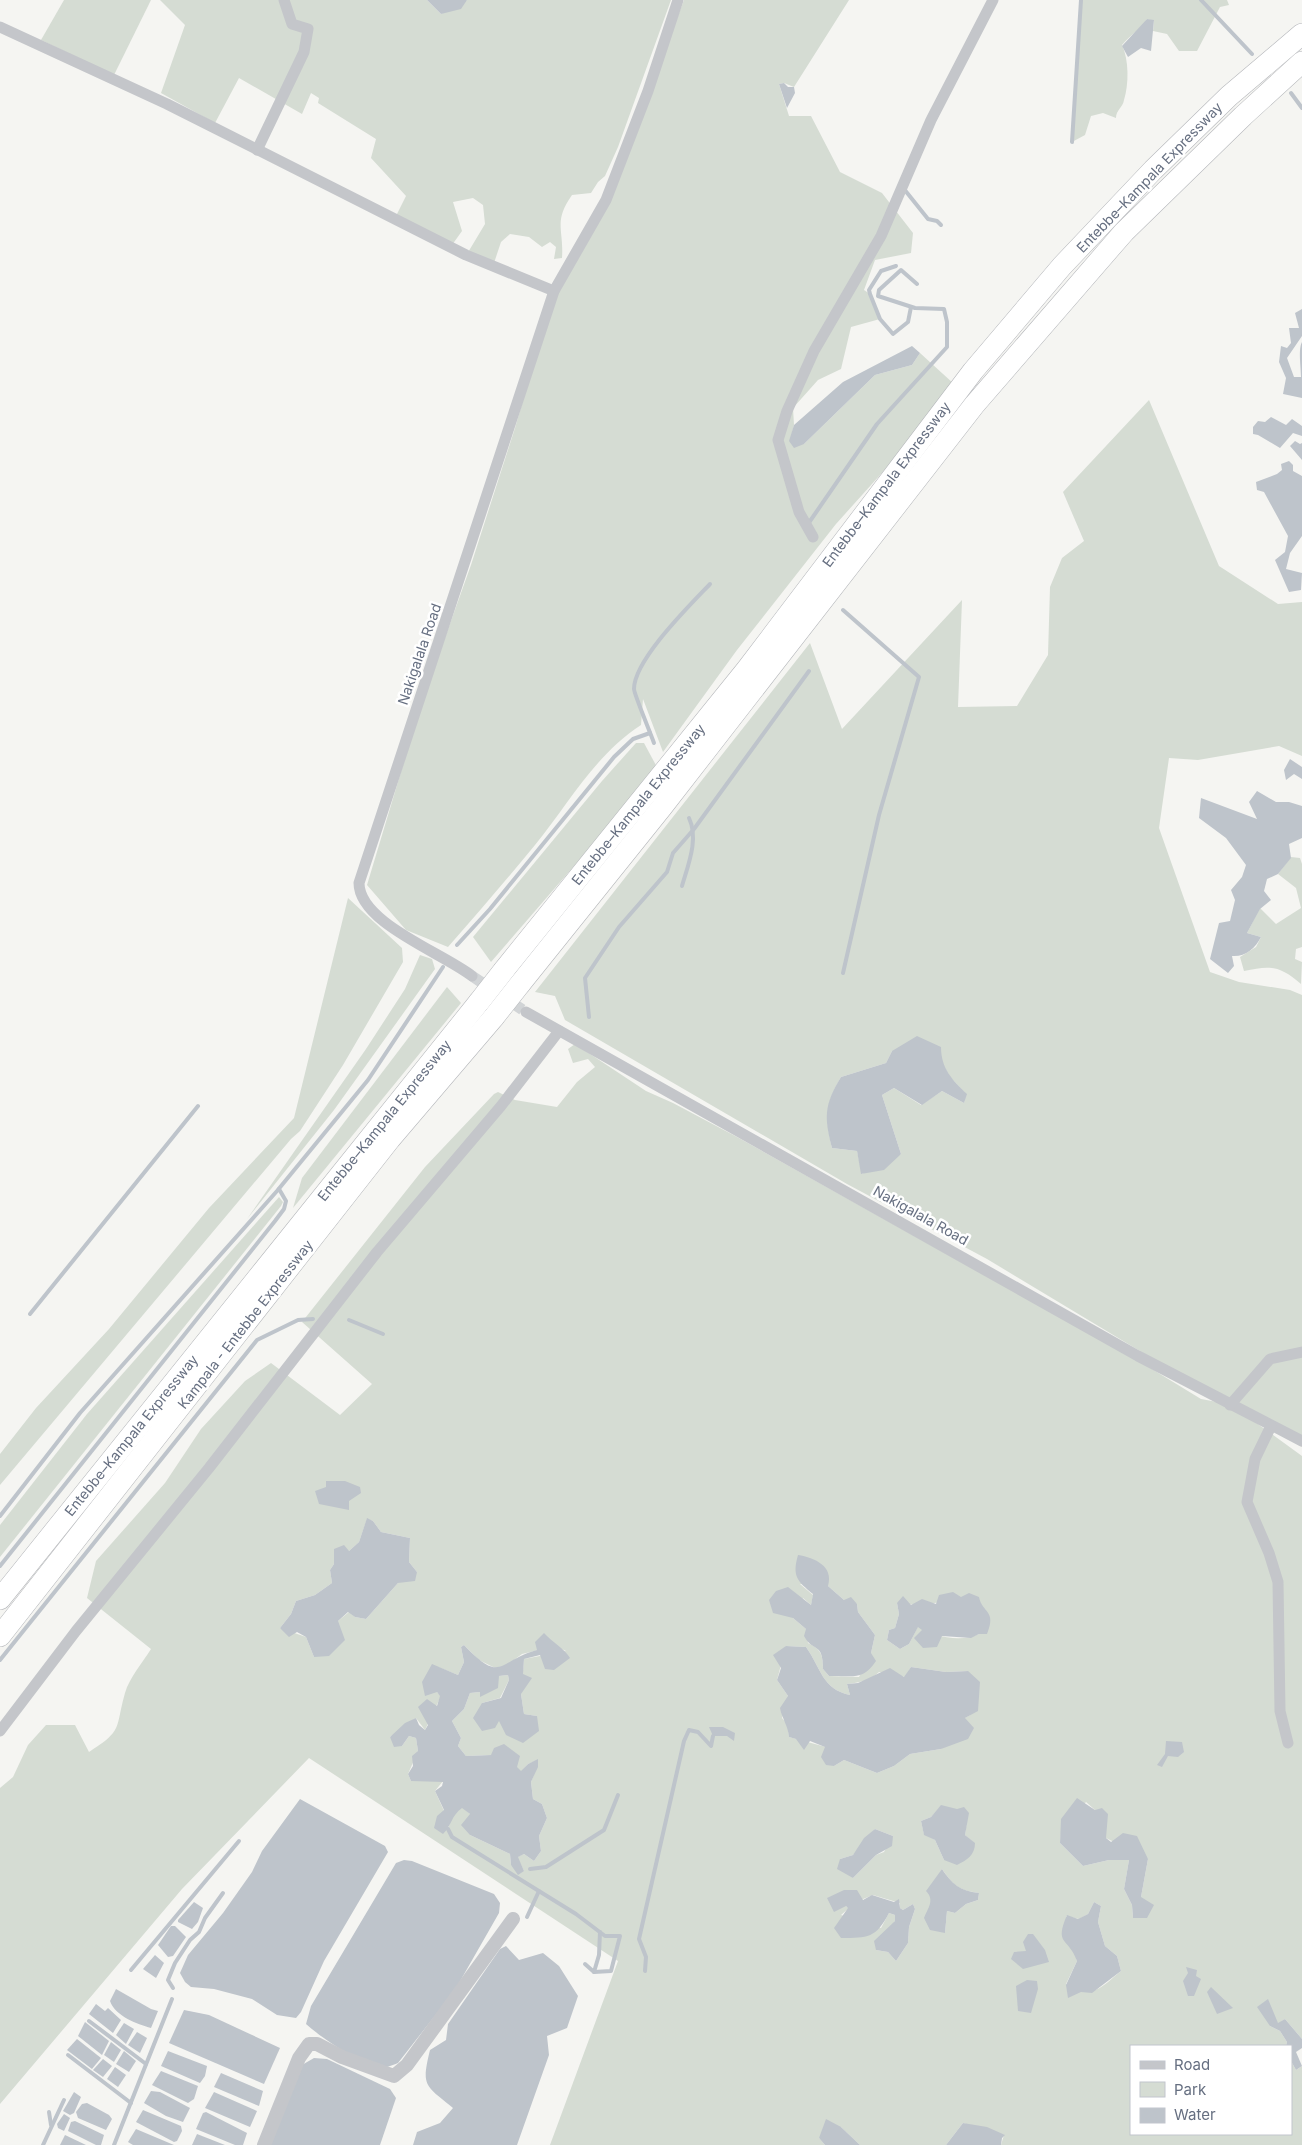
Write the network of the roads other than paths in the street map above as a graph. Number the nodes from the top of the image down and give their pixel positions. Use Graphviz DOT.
graph roads {
  1 [pos="284,0"];
  2 [pos="678,0"];
  3 [pos="993,0"];
  4 [pos="0,27"];
  5 [pos="1302,34"];
  6 [pos="1302,62"];
  7 [pos="257,150"];
  8 [pos="554,291"];
  9 [pos="813,537"];
  10 [pos="472,976"];
  11 [pos="487,1009"];
  12 [pos="526,1012"];
  13 [pos="560,1031"];
  14 [pos="1302,1352"];
  15 [pos="1230,1405"];
  16 [pos="1271,1426"];
  17 [pos="1302,1441"];
  18 [pos="0,1599"];
  19 [pos="0,1636"];
  20 [pos="0,1731"];
  21 [pos="1288,1743"];
  22 [pos="514,1919"];
  23 [pos="264,2145"];
  1 -- 7 [label="street"];
  2 -- 8 [label="street, Nakigalala Road"];
  3 -- 9 [label="street"];
  4 -- 7 [label="street"];
  5 -- 11 [label="highway, Entebbe–Kampala Expressway, bridge"];
  6 -- 11 [label="highway, Entebbe–Kampala Expressway, bridge"];
  7 -- 8 [label="street"];
  8 -- 10 [label="street, Nakigalala Road"];
  11 -- 18 [label="highway, Entebbe–Kampala Expressway"];
  11 -- 19 [label="highway, Kampala - Entebbe Expressway"];
  12 -- 13 [label="street, Nakigalala Road"];
  13 -- 15 [label="street, Nakigalala Road"];
  13 -- 20 [label="street"];
  14 -- 15 [label="street"];
  15 -- 16 [label="street, Nakigalala Road"];
  16 -- 17 [label="street, Nakigalala Road"];
  16 -- 21 [label="street"];
  22 -- 23 [label="street"];
}
